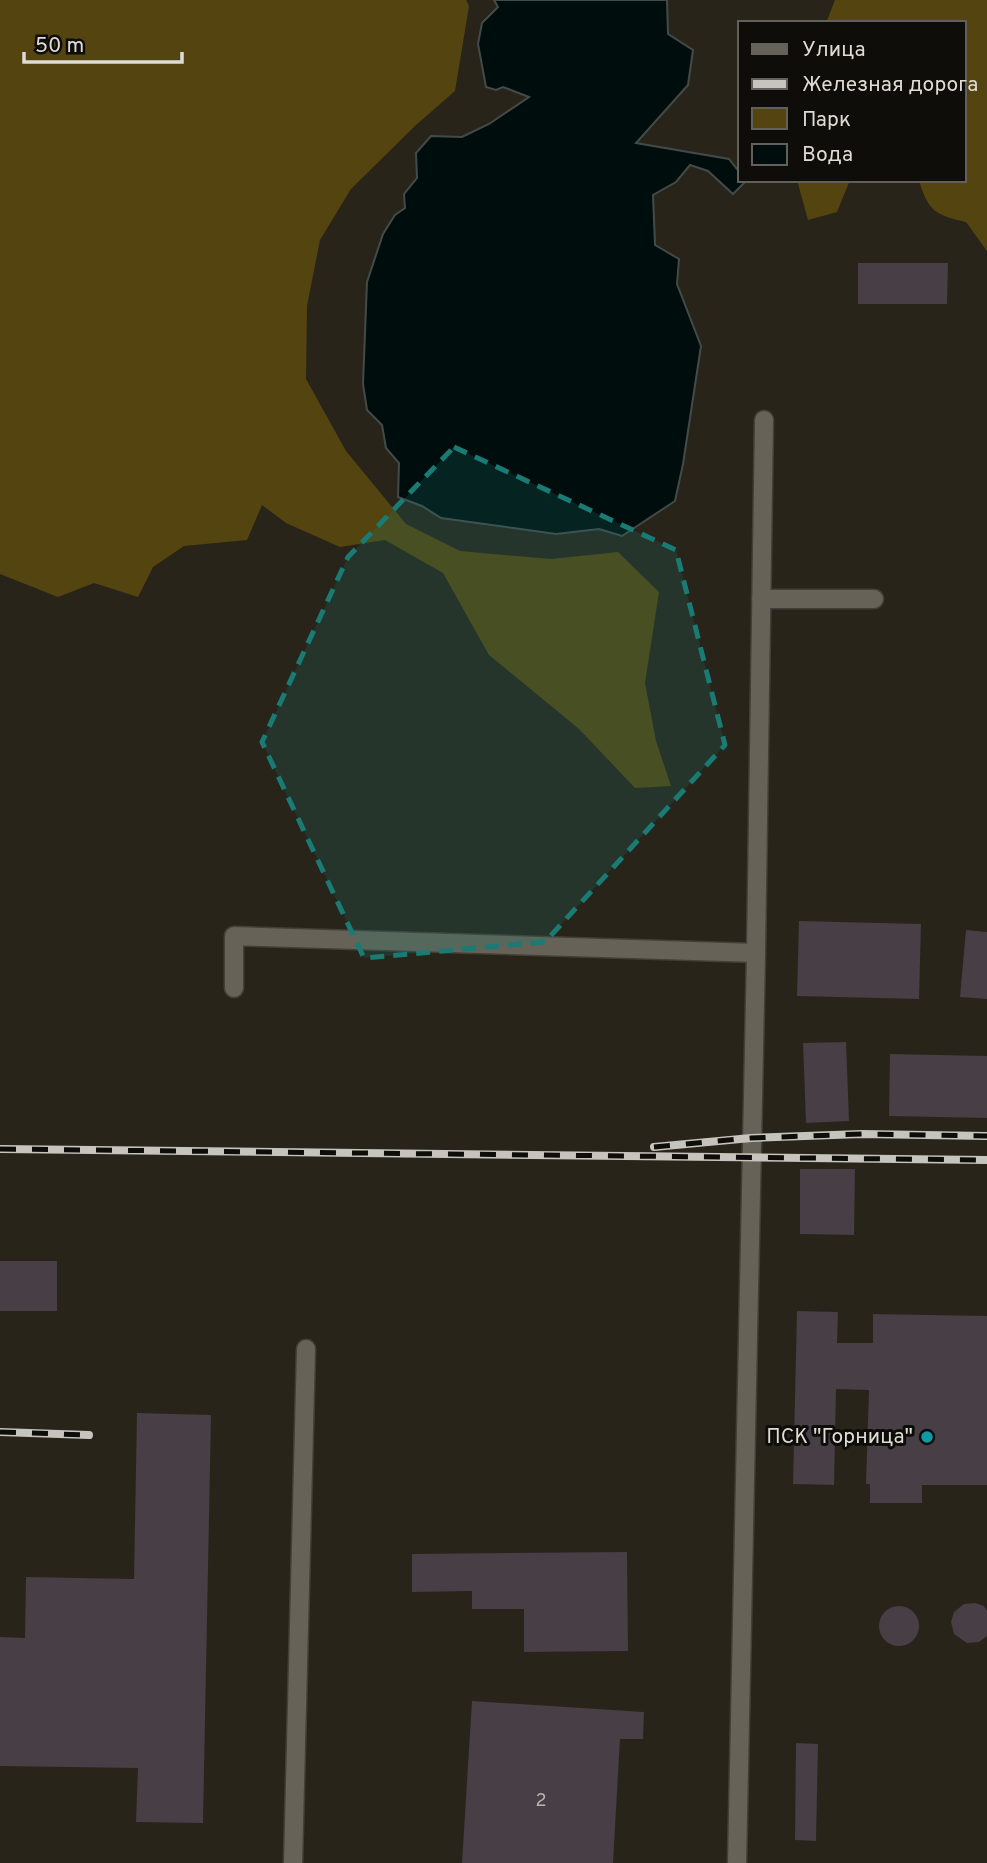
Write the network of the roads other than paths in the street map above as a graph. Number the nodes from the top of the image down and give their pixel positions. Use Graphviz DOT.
graph roads {
  1 [pos="764,420"];
  2 [pos="761,598"];
  3 [pos="874,599"];
  4 [pos="756,953"];
  5 [pos="234,988"];
  6 [pos="306,1349"];
  7 [pos="293,1863"];
  8 [pos="737,1863"];
  1 -- 2 [label="lane"];
  2 -- 3 [label="lane"];
  2 -- 4 [label="lane"];
  4 -- 5 [label="lane"];
  4 -- 8 [label="lane"];
  6 -- 7 [label="lane"];
}
